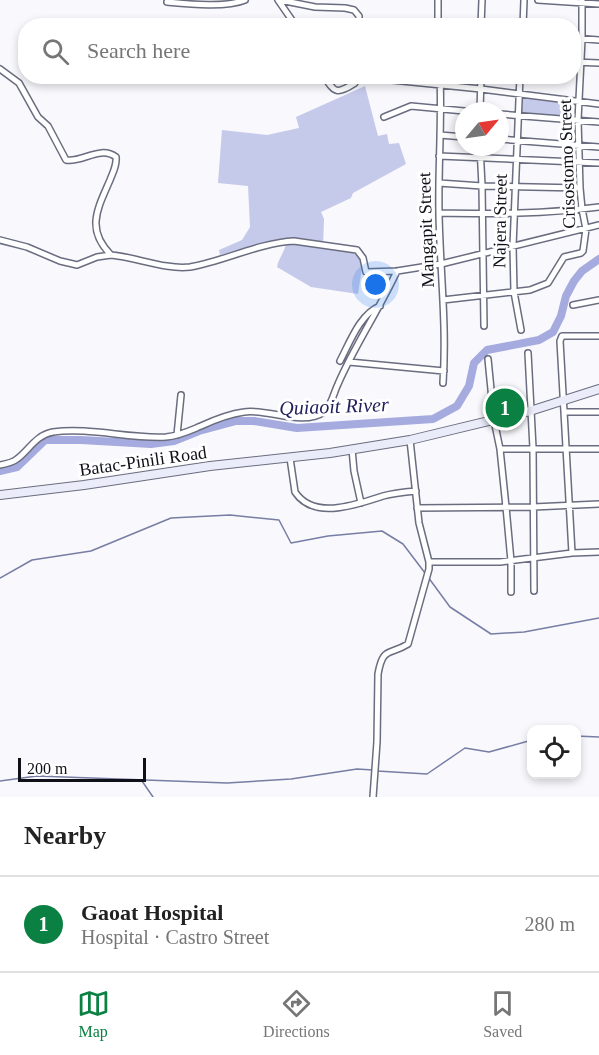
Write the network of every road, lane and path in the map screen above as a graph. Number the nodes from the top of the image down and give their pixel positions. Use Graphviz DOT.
graph roads {
  1 [pos="245,0"];
  2 [pos="279,0"];
  3 [pos="438,0"];
  4 [pos="482,0"];
  5 [pos="524,0"];
  6 [pos="538,0"];
  7 [pos="167,2"];
  8 [pos="582,2"];
  9 [pos="599,4"];
  10 [pos="291,18"];
  11 [pos="359,18"];
  12 [pos="438,18"];
  13 [pos="481,18"];
  14 [pos="523,18"];
  15 [pos="582,39"];
  16 [pos="599,40"];
  17 [pos="581,62"];
  18 [pos="599,63"];
  19 [pos="0,69"];
  20 [pos="18,82"];
  21 [pos="20,84"];
  22 [pos="329,84"];
  23 [pos="353,84"];
  24 [pos="425,84"];
  25 [pos="481,84"];
  26 [pos="520,84"];
  27 [pos="580,84"];
  28 [pos="441,86"];
  29 [pos="481,89"];
  30 [pos="519,94"];
  31 [pos="579,101"];
  32 [pos="480,102"];
  33 [pos="599,104"];
  34 [pos="441,110"];
  35 [pos="455,111"];
  36 [pos="509,115"];
  37 [pos="518,116"];
  38 [pos="384,117"];
  39 [pos="578,120"];
  40 [pos="599,122"];
  41 [pos="440,135"];
  42 [pos="455,136"];
  43 [pos="509,140"];
  44 [pos="517,140"];
  45 [pos="579,145"];
  46 [pos="599,147"];
  47 [pos="439,156"];
  48 [pos="481,158"];
  49 [pos="516,160"];
  50 [pos="580,163"];
  51 [pos="599,163"];
  52 [pos="439,183"];
  53 [pos="482,186"];
  54 [pos="515,187"];
  55 [pos="580,188"];
  56 [pos="599,207"];
  57 [pos="582,209"];
  58 [pos="439,213"];
  59 [pos="482,214"];
  60 [pos="513,214"];
  61 [pos="599,225"];
  62 [pos="586,229"];
  63 [pos="0,240"];
  64 [pos="513,246"];
  65 [pos="482,253"];
  66 [pos="111,255"];
  67 [pos="441,264"];
  68 [pos="397,271"];
  69 [pos="514,292"];
  70 [pos="483,295"];
  71 [pos="443,300"];
  72 [pos="599,300"];
  73 [pos="573,305"];
  74 [pos="380,306"];
  75 [pos="484,326"];
  76 [pos="521,330"];
  77 [pos="599,336"];
  78 [pos="528,353"];
  79 [pos="488,359"];
  80 [pos="340,361"];
  81 [pos="349,362"];
  82 [pos="444,371"];
  83 [pos="443,383"];
  84 [pos="599,389"];
  85 [pos="181,395"];
  86 [pos="563,402"];
  87 [pos="530,411"];
  88 [pos="564,412"];
  89 [pos="599,412"];
  90 [pos="494,420"];
  91 [pos="177,435"];
  92 [pos="410,440"];
  93 [pos="500,448"];
  94 [pos="532,448"];
  95 [pos="352,449"];
  96 [pos="567,449"];
  97 [pos="599,449"];
  98 [pos="290,458"];
  99 [pos="0,465"];
  100 [pos="416,490"];
  101 [pos="0,495"];
  102 [pos="361,503"];
  103 [pos="570,504"];
  104 [pos="599,504"];
  105 [pos="506,507"];
  106 [pos="533,507"];
  107 [pos="417,508"];
  108 [pos="599,552"];
  109 [pos="572,553"];
  110 [pos="534,557"];
  111 [pos="510,561"];
  112 [pos="429,562"];
  113 [pos="534,591"];
  114 [pos="511,592"];
  115 [pos="373,797"];
  1 -- 7 [label="street"];
  2 -- 10 [label="street"];
  2 -- 11 [label="street"];
  3 -- 12 [label="street"];
  4 -- 13 [label="street"];
  5 -- 14 [label="street"];
  6 -- 8 [label="street"];
  8 -- 9 [label="street"];
  8 -- 15 [label="street, Crisostomo Street"];
  15 -- 16 [label="street"];
  15 -- 17 [label="street, Crisostomo Street"];
  17 -- 18 [label="street"];
  19 -- 20 [label="street"];
  21 -- 66 [label="street"];
  22 -- 23 [label="street"];
  24 -- 28 [label="street"];
  25 -- 29 [label="street"];
  26 -- 30 [label="street, Najera Street"];
  27 -- 31 [label="street, Crisostomo Street"];
  28 -- 29 [label="street"];
  28 -- 34 [label="street, Mangapit Street"];
  29 -- 30 [label="street"];
  29 -- 32 [label="street"];
  30 -- 31 [label="street"];
  30 -- 37 [label="street, Najera Street"];
  31 -- 33 [label="street"];
  31 -- 39 [label="street, Crisostomo Street"];
  34 -- 35 [label="street"];
  34 -- 38 [label="street"];
  34 -- 41 [label="street, Mangapit Street"];
  36 -- 37 [label="street"];
  37 -- 39 [label="street"];
  37 -- 44 [label="street, Najera Street"];
  39 -- 40 [label="street"];
  39 -- 45 [label="street, Crisostomo Street"];
  41 -- 42 [label="street"];
  41 -- 47 [label="street, Mangapit Street"];
  43 -- 44 [label="street"];
  44 -- 45 [label="street"];
  44 -- 49 [label="street, Najera Street"];
  45 -- 46 [label="street"];
  45 -- 50 [label="street, Crisostomo Street"];
  47 -- 48 [label="street"];
  47 -- 52 [label="street, Mangapit Street"];
  48 -- 49 [label="street"];
  48 -- 53 [label="street"];
  49 -- 50 [label="street"];
  49 -- 54 [label="street, Najera Street"];
  50 -- 51 [label="street"];
  50 -- 55 [label="street, Crisostomo Street"];
  52 -- 53 [label="street"];
  52 -- 58 [label="street, Mangapit Street"];
  53 -- 54 [label="street"];
  53 -- 59 [label="street"];
  54 -- 55 [label="street"];
  54 -- 60 [label="street, Najera Street"];
  55 -- 57 [label="street, Crisostomo Street"];
  56 -- 57 [label="street"];
  57 -- 60 [label="street"];
  57 -- 62 [label="street, Crisostomo Street"];
  58 -- 59 [label="street"];
  58 -- 67 [label="street, Mangapit Street"];
  59 -- 60 [label="street"];
  59 -- 65 [label="street"];
  60 -- 64 [label="street, Najera Street"];
  61 -- 62 [label="street"];
  62 -- 64 [label="street"];
  62 -- 69 [label="street, Crisostomo Street"];
  63 -- 66 [label="street"];
  64 -- 65 [label="street"];
  64 -- 69 [label="street, Najera Street"];
  65 -- 67 [label="street"];
  65 -- 70 [label="street"];
  66 -- 68 [label="street"];
  67 -- 68 [label="street"];
  67 -- 71 [label="street, Mangapit Street"];
  68 -- 74 [label="street"];
  69 -- 70 [label="street"];
  69 -- 76 [label="street, Najera Street"];
  70 -- 71 [label="street"];
  70 -- 75 [label="street"];
  71 -- 82 [label="street, Mangapit Street"];
  72 -- 73 [label="street"];
  74 -- 80 [label="street"];
  74 -- 81 [label="street"];
  77 -- 86 [label="street"];
  78 -- 87 [label="street"];
  79 -- 90 [label="street"];
  81 -- 82 [label="street"];
  81 -- 91 [label="street"];
  82 -- 83 [label="street, Mangapit Street"];
  84 -- 86 [label="main road, Batac-Pinili Road"];
  85 -- 91 [label="street"];
  86 -- 87 [label="main road, Batac-Pinili Road"];
  86 -- 88 [label="street"];
  87 -- 90 [label="main road, Batac-Pinili Road"];
  87 -- 94 [label="street"];
  88 -- 89 [label="street"];
  88 -- 96 [label="street"];
  90 -- 92 [label="main road, Batac-Pinili Road"];
  90 -- 93 [label="street"];
  91 -- 99 [label="street"];
  92 -- 95 [label="main road, Batac-Pinili Road"];
  92 -- 100 [label="street"];
  93 -- 94 [label="street"];
  93 -- 105 [label="street"];
  94 -- 96 [label="street"];
  94 -- 106 [label="street"];
  95 -- 98 [label="main road, Batac-Pinili Road"];
  95 -- 102 [label="street"];
  96 -- 97 [label="street"];
  96 -- 103 [label="street"];
  98 -- 101 [label="main road, Batac-Pinili Road"];
  98 -- 102 [label="street"];
  100 -- 102 [label="street"];
  100 -- 107 [label="street"];
  103 -- 104 [label="street"];
  103 -- 106 [label="street"];
  103 -- 109 [label="street"];
  105 -- 106 [label="street"];
  105 -- 107 [label="street"];
  105 -- 111 [label="street"];
  106 -- 110 [label="street"];
  107 -- 112 [label="street"];
  108 -- 109 [label="street"];
  109 -- 110 [label="street"];
  110 -- 111 [label="street"];
  110 -- 113 [label="street"];
  111 -- 112 [label="street"];
  111 -- 114 [label="street"];
  112 -- 115 [label="street"];
}
